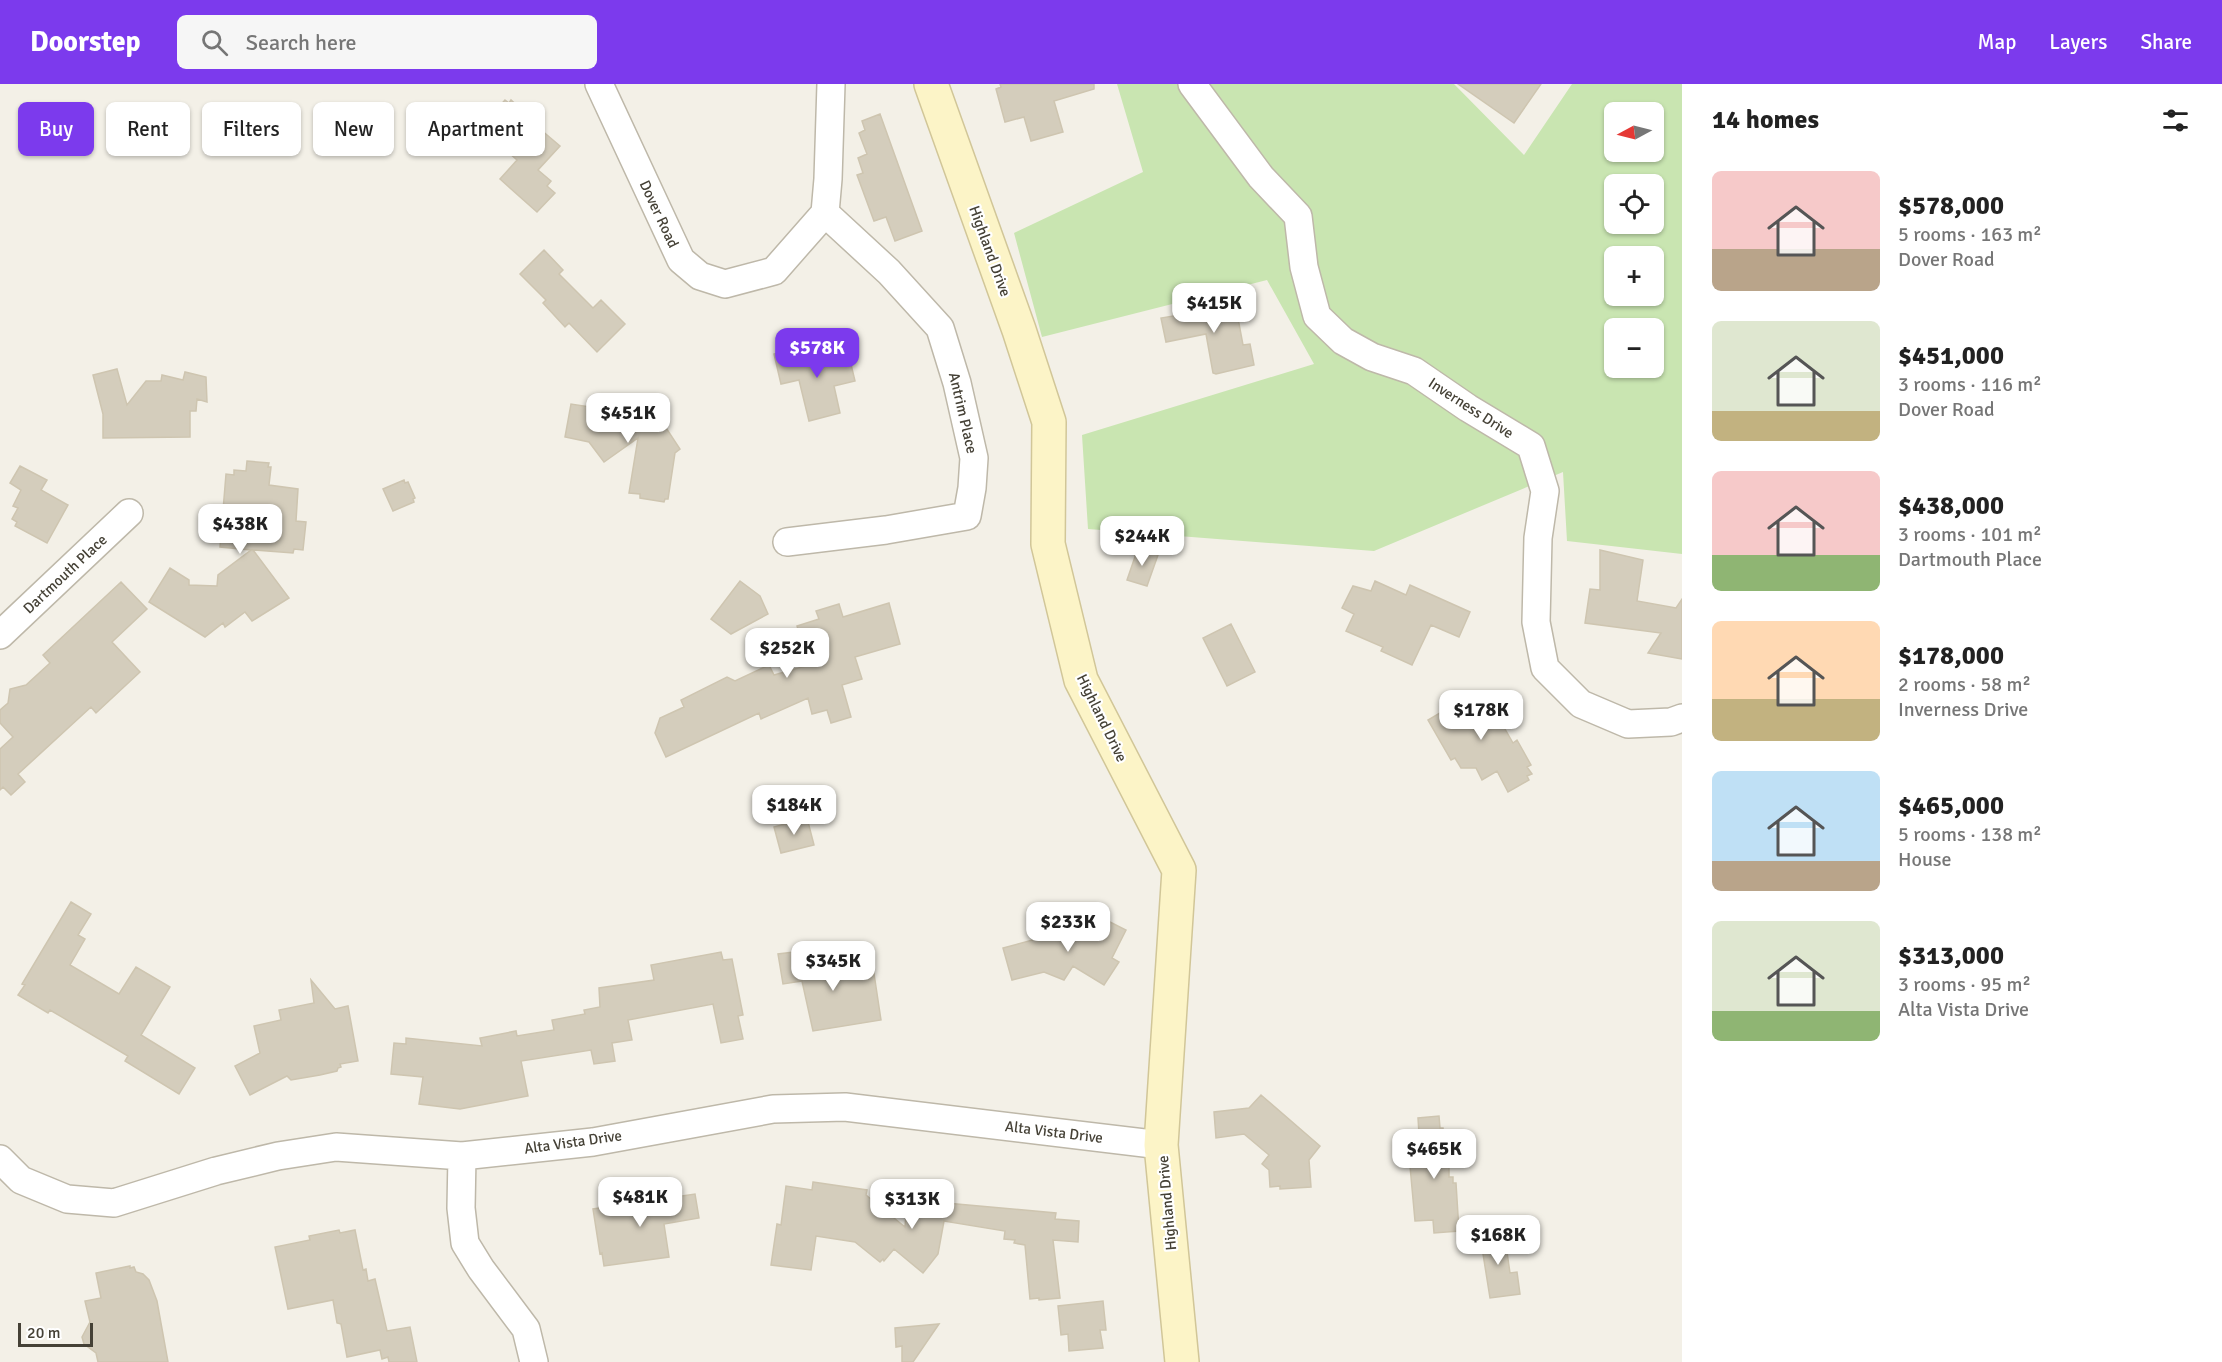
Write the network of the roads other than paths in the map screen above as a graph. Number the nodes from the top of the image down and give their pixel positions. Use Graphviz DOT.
graph roads {
  1 [pos="599,84"];
  2 [pos="831,84"];
  3 [pos="931,84"];
  4 [pos="1192,84"];
  5 [pos="825,213"];
  6 [pos="129,513"];
  7 [pos="787,542"];
  8 [pos="0,635"];
  9 [pos="1682,718"];
  10 [pos="1161,1145"];
  11 [pos="462,1156"];
  12 [pos="0,1159"];
  13 [pos="534,1362"];
  14 [pos="1182,1362"];
  1 -- 5 [label="street, Dover Road"];
  2 -- 5 [label="street"];
  3 -- 10 [label="street, Highland Drive"];
  4 -- 9 [label="street, Inverness Drive"];
  5 -- 7 [label="street, Antrim Place"];
  6 -- 8 [label="street, Dartmouth Place"];
  10 -- 11 [label="street, Alta Vista Drive"];
  10 -- 14 [label="street, Highland Drive"];
  11 -- 12 [label="street, Alta Vista Drive"];
  11 -- 13 [label="street"];
}
